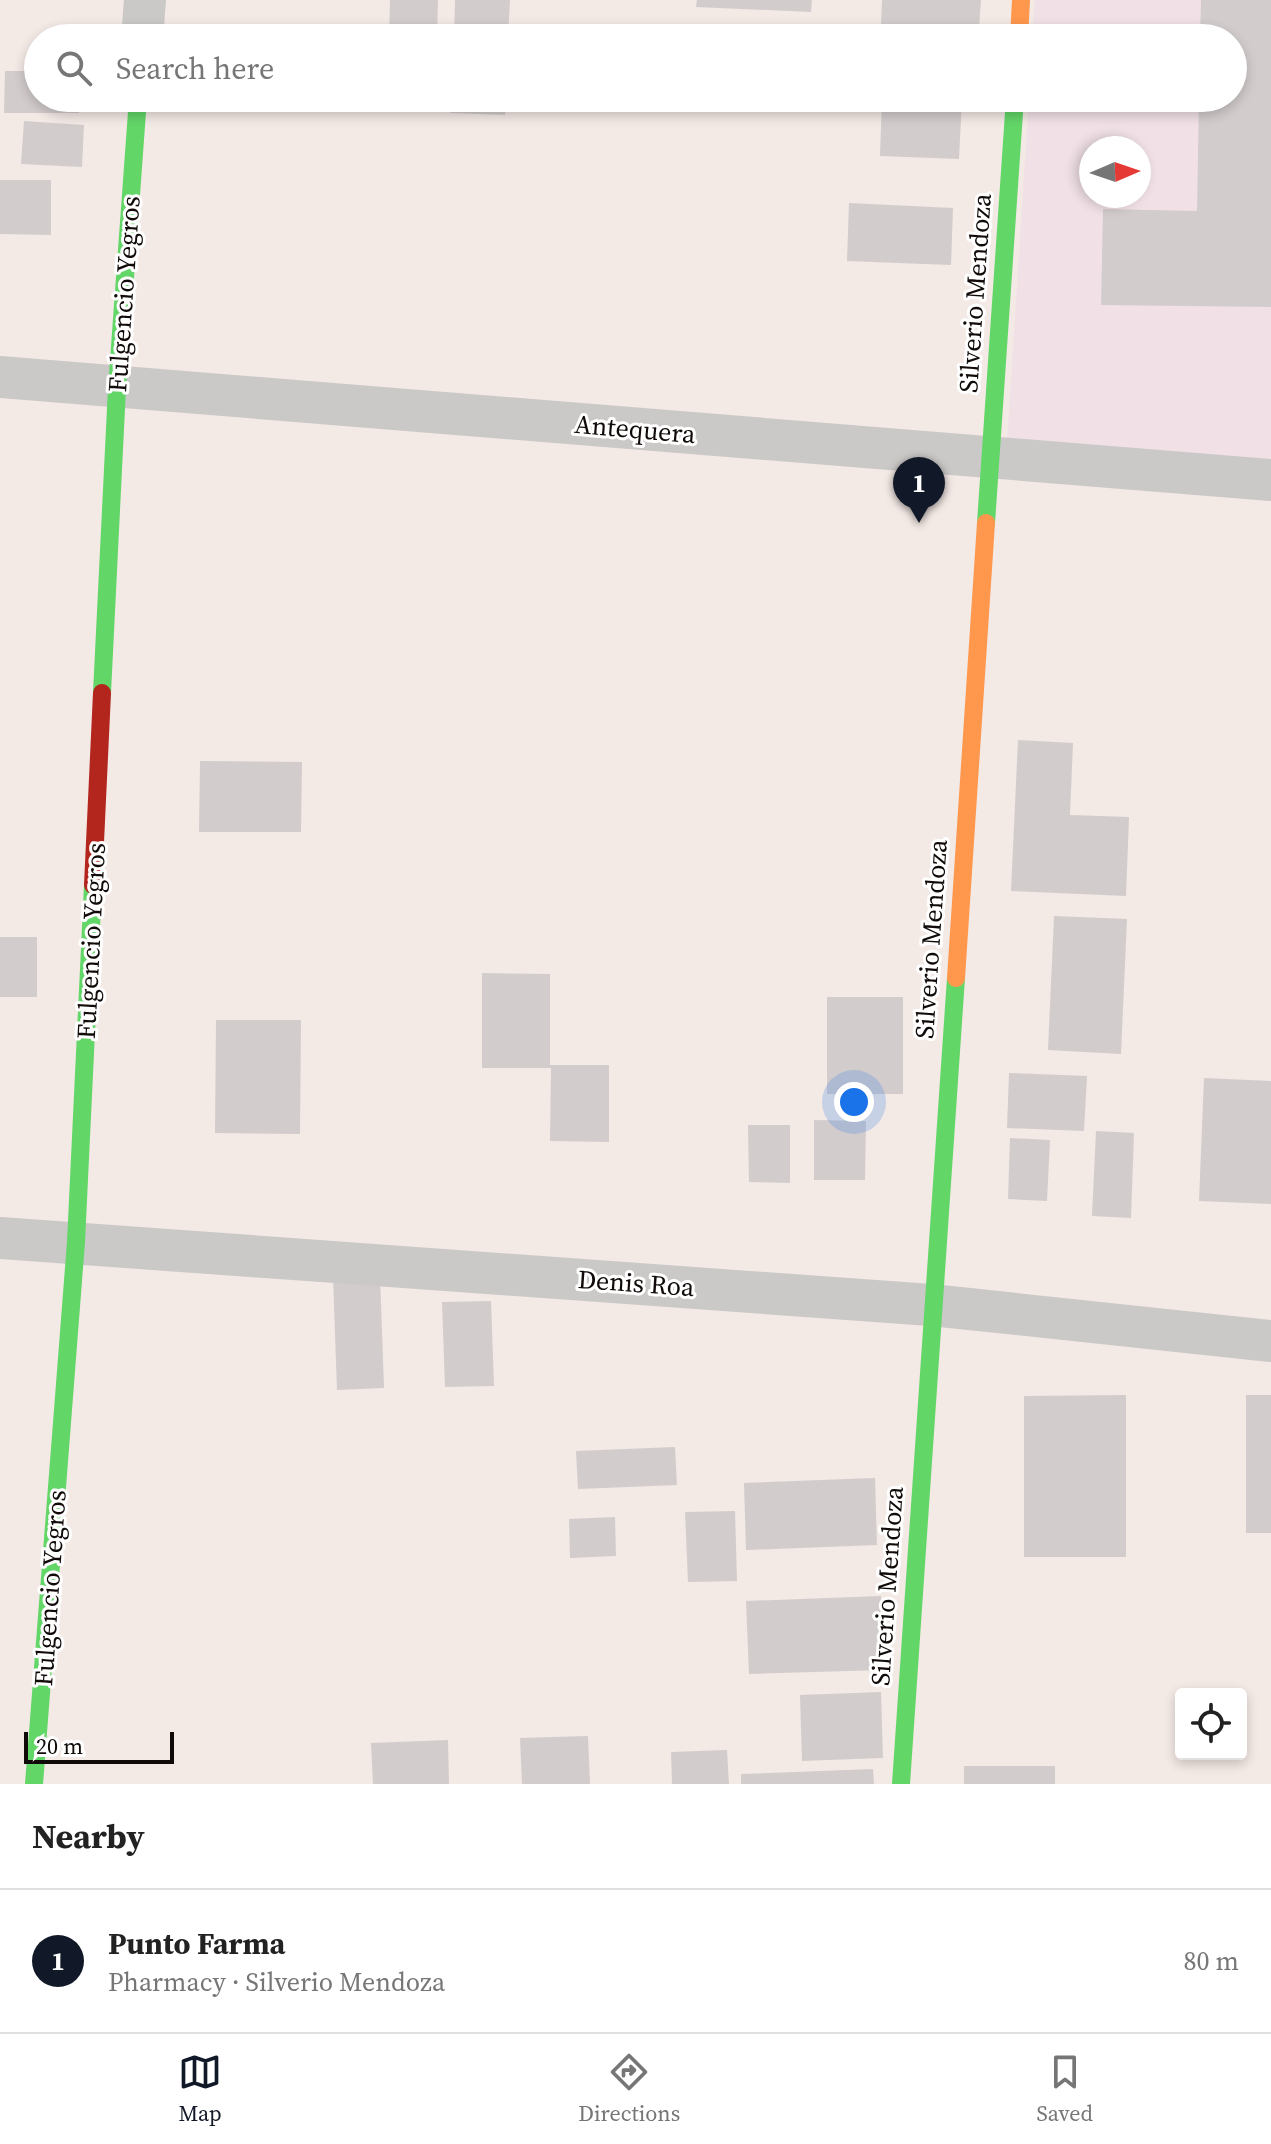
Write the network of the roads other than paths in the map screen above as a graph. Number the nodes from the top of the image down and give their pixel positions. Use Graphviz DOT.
graph roads {
  1 [pos="145,0"];
  2 [pos="1021,0"];
  3 [pos="143,24"];
  4 [pos="1020,24"];
  5 [pos="137,112"];
  6 [pos="1014,112"];
  7 [pos="0,377"];
  8 [pos="117,388"];
  9 [pos="990,458"];
  10 [pos="1271,480"];
  11 [pos="0,1238"];
  12 [pos="76,1242"];
  13 [pos="931,1305"];
  14 [pos="1271,1341"];
  15 [pos="34,1784"];
  16 [pos="901,1784"];
  1 -- 3 [label="street"];
  2 -- 4 [label="main road"];
  5 -- 8 [label="main road, Fulgencio Yegros"];
  6 -- 9 [label="main road, Silverio Mendoza"];
  7 -- 8 [label="street, Antequera"];
  8 -- 9 [label="street, Antequera"];
  8 -- 12 [label="main road, Fulgencio Yegros"];
  9 -- 10 [label="street, Antequera"];
  9 -- 13 [label="main road, Silverio Mendoza"];
  11 -- 12 [label="street, Denis Roa"];
  12 -- 13 [label="street, Denis Roa"];
  12 -- 15 [label="main road, Fulgencio Yegros"];
  13 -- 14 [label="street, Denis Roa"];
  13 -- 16 [label="main road, Silverio Mendoza"];
}
